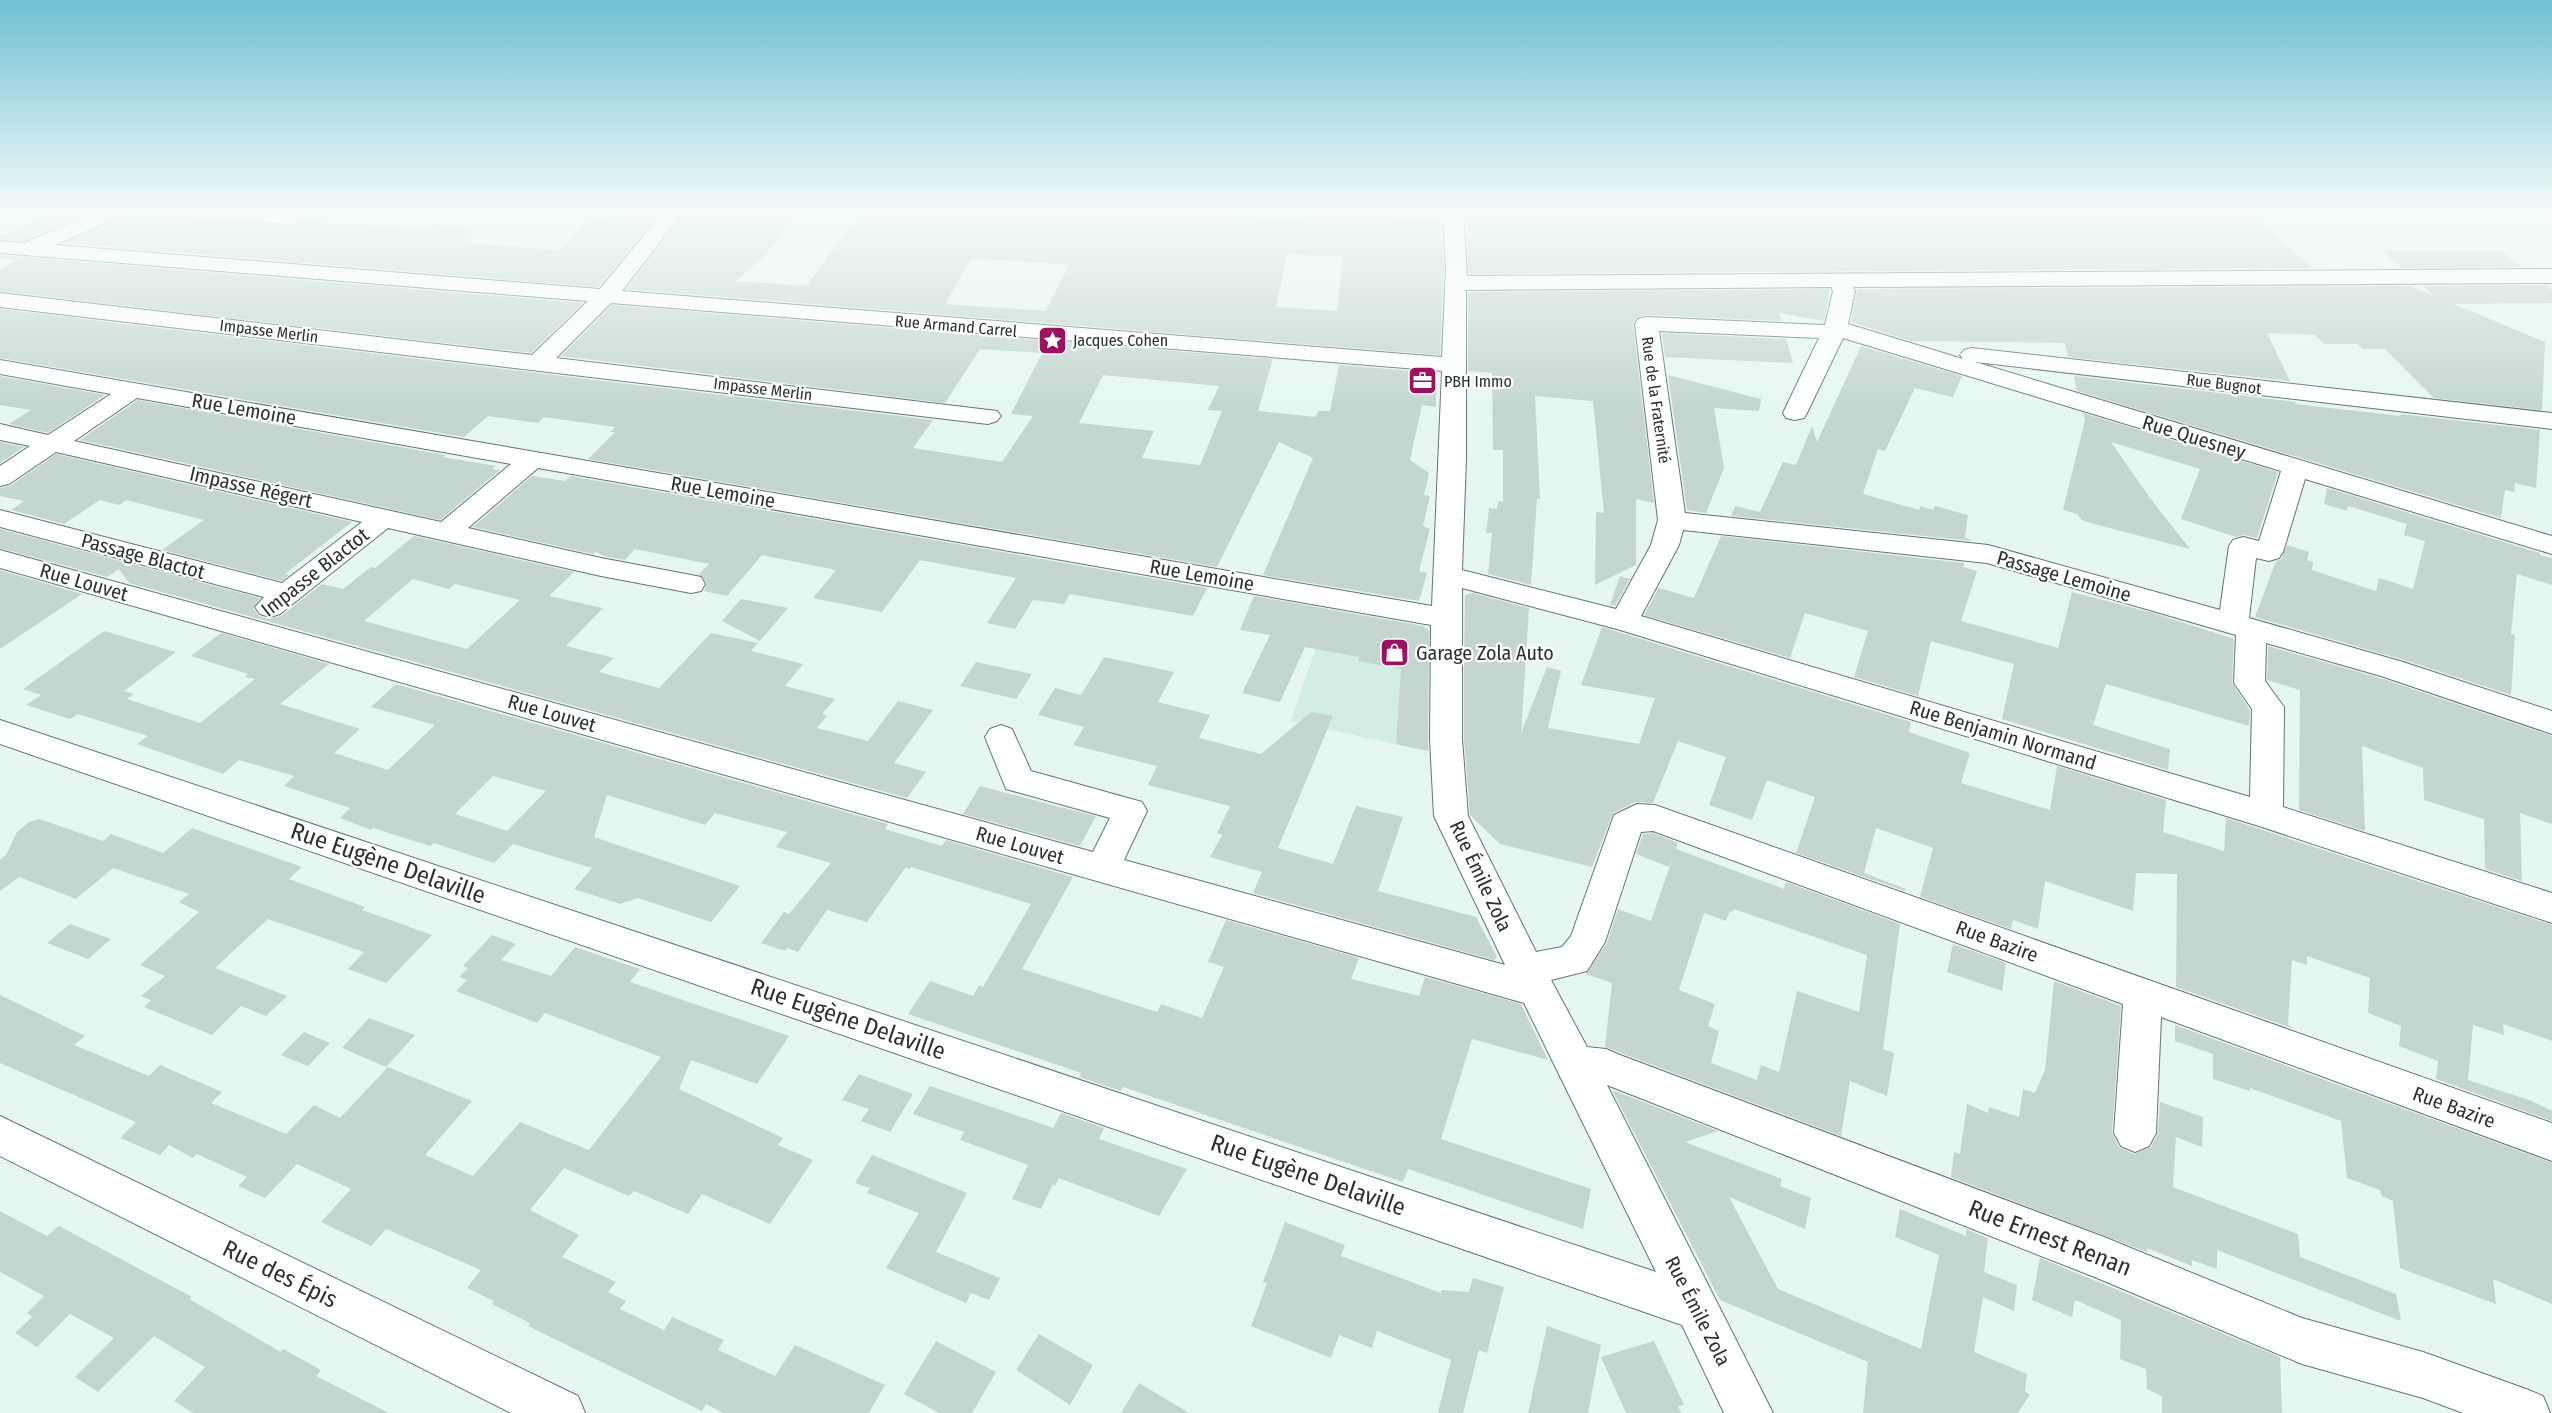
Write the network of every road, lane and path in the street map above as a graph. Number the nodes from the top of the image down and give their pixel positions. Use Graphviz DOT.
graph roads {
  1 [pos="364,277"];
  2 [pos="622,277"];
  3 [pos="1457,277"];
  4 [pos="2418,277"];
  5 [pos="1838,281"];
  6 [pos="1456,284"];
  7 [pos="605,297"];
  8 [pos="0,300"];
  9 [pos="1835,330"];
  10 [pos="1897,346"];
  11 [pos="538,363"];
  12 [pos="1453,365"];
  13 [pos="0,367"];
  14 [pos="133,390"];
  15 [pos="1795,413"];
  16 [pos="988,416"];
  17 [pos="2552,421"];
  18 [pos="0,432"];
  19 [pos="54,444"];
  20 [pos="533,459"];
  21 [pos="2295,467"];
  22 [pos="0,478"];
  23 [pos="385,517"];
  24 [pos="0,518"];
  25 [pos="1672,520"];
  26 [pos="448,531"];
  27 [pos="2552,545"];
  28 [pos="0,559"];
  29 [pos="1450,576"];
  30 [pos="691,585"];
  31 [pos="287,594"];
  32 [pos="1446,618"];
  33 [pos="1624,621"];
  34 [pos="245,627"];
  35 [pos="2242,627"];
  36 [pos="2552,723"];
  37 [pos="0,732"];
  38 [pos="1001,737"];
  39 [pos="2266,814"];
  40 [pos="1103,868"];
  41 [pos="2552,908"];
  42 [pos="1531,980"];
  43 [pos="2143,994"];
  44 [pos="1575,1063"];
  45 [pos="2135,1133"];
  46 [pos="0,1135"];
  47 [pos="2552,1142"];
  48 [pos="1695,1307"];
  49 [pos="561,1413"];
  50 [pos="1749,1413"];
  51 [pos="2526,1413"];
  1 -- 7 [label="street, Rue Armand Carrel"];
  2 -- 7 [label="street"];
  3 -- 6 [label="street, Rue Émile Zola"];
  4 -- 5 [label="street"];
  5 -- 6 [label="street"];
  5 -- 9 [label="street"];
  6 -- 12 [label="street, Rue Émile Zola"];
  7 -- 11 [label="street"];
  7 -- 12 [label="street, Rue Armand Carrel"];
  8 -- 11 [label="street, Impasse Merlin"];
  9 -- 10 [label="street, Rue Quesney"];
  9 -- 15 [label="street"];
  9 -- 25 [label="street, Rue de la Fraternité"];
  10 -- 17 [label="street, Rue Bugnot"];
  10 -- 21 [label="street, Rue Quesney"];
  11 -- 16 [label="street, Impasse Merlin"];
  12 -- 29 [label="street, Rue Émile Zola"];
  13 -- 14 [label="street, Rue Lemoine"];
  14 -- 19 [label="street"];
  14 -- 20 [label="street, Rue Lemoine"];
  18 -- 19 [label="street, Impasse Régert"];
  19 -- 22 [label="street"];
  19 -- 23 [label="street, Impasse Régert"];
  20 -- 26 [label="street"];
  20 -- 32 [label="street, Rue Lemoine"];
  21 -- 27 [label="street, Rue Quesney"];
  21 -- 35 [label="street"];
  23 -- 26 [label="street, Impasse Régert"];
  23 -- 31 [label="street, Impasse Blactot"];
  24 -- 31 [label="street, Passage Blactot"];
  25 -- 33 [label="street"];
  25 -- 35 [label="street, Passage Lemoine"];
  26 -- 30 [label="street, Impasse Régert"];
  28 -- 34 [label="street, Rue Louvet"];
  29 -- 32 [label="street, Rue Émile Zola"];
  29 -- 33 [label="street, Rue Benjamin Normand"];
  31 -- 34 [label="street, Impasse Blactot"];
  32 -- 42 [label="street, Rue Émile Zola"];
  33 -- 39 [label="street, Rue Benjamin Normand"];
  34 -- 40 [label="street, Rue Louvet"];
  35 -- 36 [label="street, Passage Lemoine"];
  35 -- 39 [label="street"];
  37 -- 48 [label="street, Rue Eugène Delaville"];
  38 -- 40 [label="street"];
  39 -- 41 [label="street, Rue Benjamin Normand"];
  40 -- 42 [label="street, Rue Louvet"];
  42 -- 43 [label="street, Rue Bazire"];
  42 -- 44 [label="street, Rue Émile Zola"];
  43 -- 45 [label="street"];
  43 -- 47 [label="street, Rue Bazire"];
  44 -- 48 [label="street, Rue Émile Zola"];
  44 -- 51 [label="street, Rue Ernest Renan"];
  46 -- 49 [label="street, Rue des Épis"];
  48 -- 50 [label="street, Rue Émile Zola"];
}
